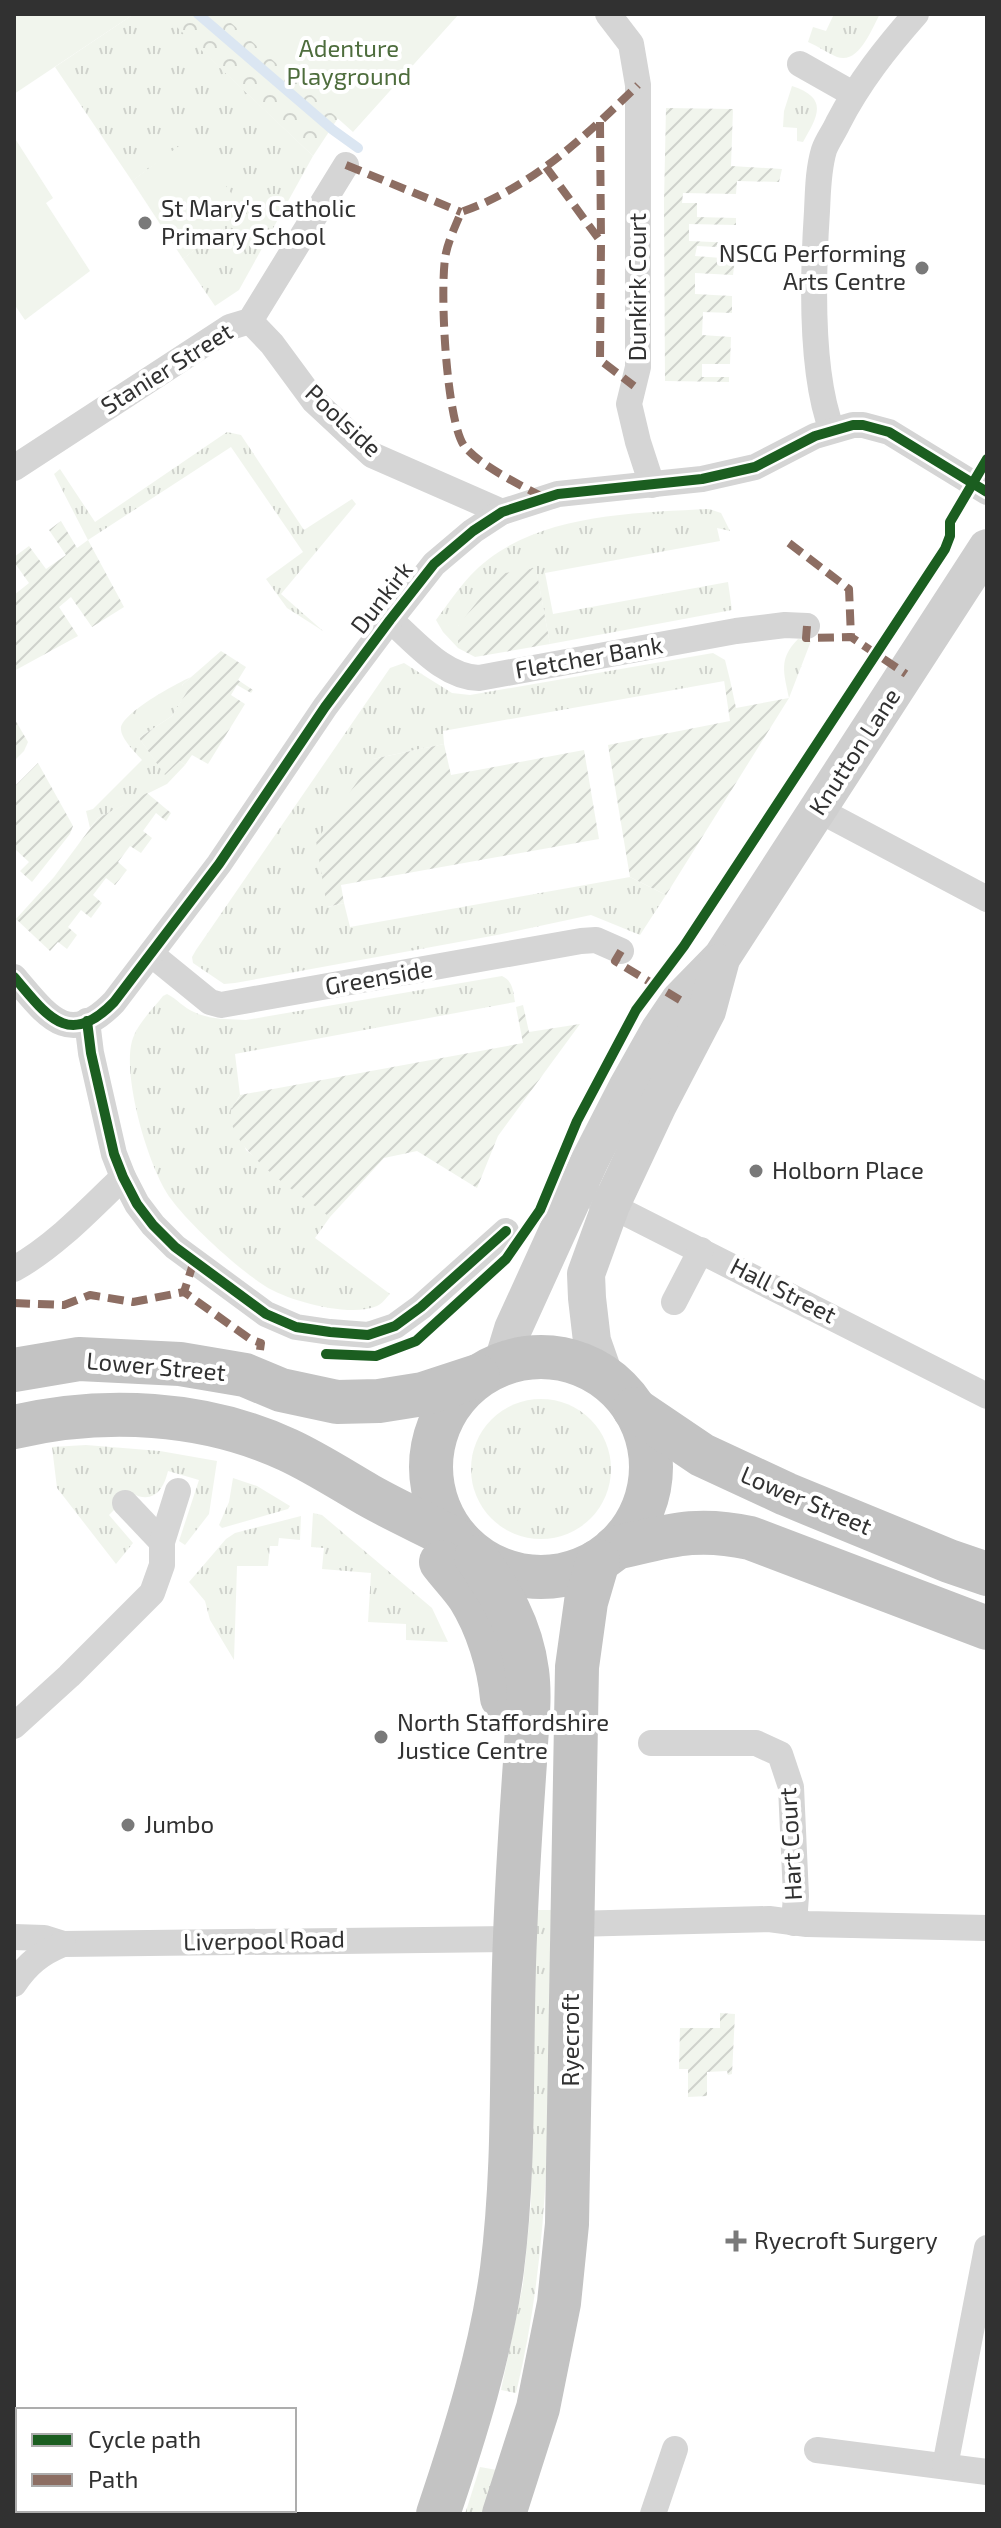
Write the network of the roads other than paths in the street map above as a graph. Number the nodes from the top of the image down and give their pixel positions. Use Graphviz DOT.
graph roads {
  1 [pos="608,14"];
  2 [pos="916,14"];
  3 [pos="800,64"];
  4 [pos="853,94"];
  5 [pos="346,165"];
  6 [pos="250,321"];
  7 [pos="832,430"];
  8 [pos="14,468"];
  9 [pos="652,485"];
  10 [pos="987,492"];
  11 [pos="502,512"];
  12 [pos="987,548"];
  13 [pos="390,620"];
  14 [pos="807,626"];
  15 [pos="817,809"];
  16 [pos="987,899"];
  17 [pos="621,951"];
  18 [pos="151,954"];
  19 [pos="14,977"];
  20 [pos="87,1021"];
  21 [pos="123,1177"];
  22 [pos="594,1197"];
  23 [pos="506,1231"];
  24 [pos="701,1250"];
  25 [pos="14,1269"];
  26 [pos="674,1302"];
  27 [pos="492,1369"];
  28 [pos="14,1370"];
  29 [pos="605,1378"];
  30 [pos="987,1396"];
  31 [pos="634,1409"];
  32 [pos="14,1427"];
  33 [pos="178,1491"];
  34 [pos="125,1503"];
  35 [pos="388,1505"];
  36 [pos="162,1542"];
  37 [pos="468,1549"];
  38 [pos="607,1555"];
  39 [pos="987,1574"];
  40 [pos="987,1628"];
  41 [pos="14,1726"];
  42 [pos="651,1743"];
  43 [pos="523,1795"];
  44 [pos="794,1923"];
  45 [pos="572,1924"];
  46 [pos="987,1928"];
  47 [pos="14,1937"];
  48 [pos="515,1939"];
  49 [pos="63,1944"];
  50 [pos="14,1984"];
  51 [pos="987,2248"];
  52 [pos="675,2449"];
  53 [pos="817,2450"];
  54 [pos="945,2466"];
  55 [pos="987,2472"];
  56 [pos="438,2514"];
  57 [pos="504,2514"];
  58 [pos="653,2514"];
  1 -- 9 [label="street, Dunkirk Court"];
  2 -- 4 [label="street"];
  3 -- 4 [label="street"];
  4 -- 7 [label="street"];
  5 -- 6 [label="street, Stanier Street"];
  6 -- 8 [label="street, Stanier Street"];
  6 -- 11 [label="street, Poolside"];
  7 -- 9 [label="street, Dunkirk"];
  7 -- 10 [label="street, Dunkirk"];
  9 -- 11 [label="street, Dunkirk"];
  11 -- 13 [label="street, Dunkirk"];
  12 -- 15 [label="main road, Knutton Lane"];
  13 -- 14 [label="street, Fletcher Bank"];
  13 -- 18 [label="street, Dunkirk"];
  15 -- 16 [label="street"];
  15 -- 22 [label="main road, Knutton Lane"];
  17 -- 18 [label="street, Greenside"];
  18 -- 20 [label="street, Dunkirk"];
  19 -- 20 [label="street"];
  20 -- 21 [label="street"];
  21 -- 23 [label="street"];
  21 -- 25 [label="street"];
  22 -- 24 [label="street, Hall Street"];
  22 -- 27 [label="main road, Knutton Lane"];
  22 -- 29 [label="main road, Knutton Lane"];
  24 -- 26 [label="street"];
  24 -- 30 [label="street, Hall Street"];
  27 -- 28 [label="highway, Lower Street"];
  27 -- 29 [label="highway"];
  27 -- 37 [label="highway"];
  29 -- 31 [label="highway"];
  31 -- 38 [label="highway"];
  31 -- 39 [label="highway, Lower Street"];
  32 -- 35 [label="highway, Lower Street"];
  33 -- 36 [label="street"];
  34 -- 36 [label="street"];
  35 -- 37 [label="highway, Lower Street"];
  35 -- 43 [label="highway"];
  36 -- 41 [label="street"];
  37 -- 38 [label="highway"];
  37 -- 43 [label="highway"];
  38 -- 40 [label="highway"];
  38 -- 45 [label="highway, Ryecroft"];
  42 -- 44 [label="street, Hart Court"];
  43 -- 48 [label="highway"];
  44 -- 45 [label="street"];
  44 -- 46 [label="street"];
  45 -- 57 [label="highway, Ryecroft"];
  47 -- 49 [label="street, Liverpool Road"];
  48 -- 49 [label="street, Liverpool Road"];
  48 -- 56 [label="highway"];
  49 -- 50 [label="street"];
  51 -- 54 [label="street"];
  52 -- 58 [label="street"];
  53 -- 54 [label="street"];
  54 -- 55 [label="street"];
}
